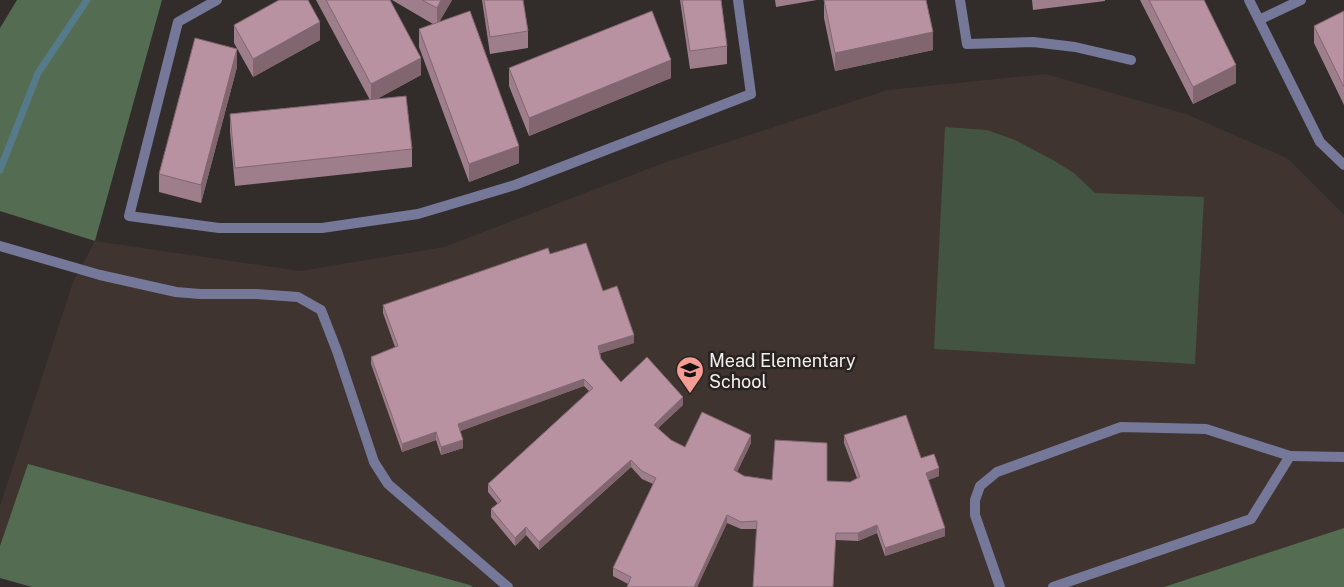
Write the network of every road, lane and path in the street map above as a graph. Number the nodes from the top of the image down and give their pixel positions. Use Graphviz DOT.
graph roads {
  1 [pos="218,0"];
  2 [pos="738,0"];
  3 [pos="960,0"];
  4 [pos="1249,0"];
  5 [pos="1301,0"];
  6 [pos="1259,20"];
  7 [pos="1131,60"];
  8 [pos="1344,165"];
  9 [pos="0,246"];
  10 [pos="1290,456"];
  11 [pos="1344,457"];
  12 [pos="508,587"];
  13 [pos="1000,587"];
  14 [pos="1053,587"];
  1 -- 2 [label="street"];
  3 -- 7 [label="street"];
  4 -- 6 [label="street"];
  5 -- 6 [label="street"];
  6 -- 8 [label="street"];
  9 -- 12 [label="street"];
  10 -- 11 [label="street"];
  10 -- 13 [label="street"];
  10 -- 14 [label="street"];
}
